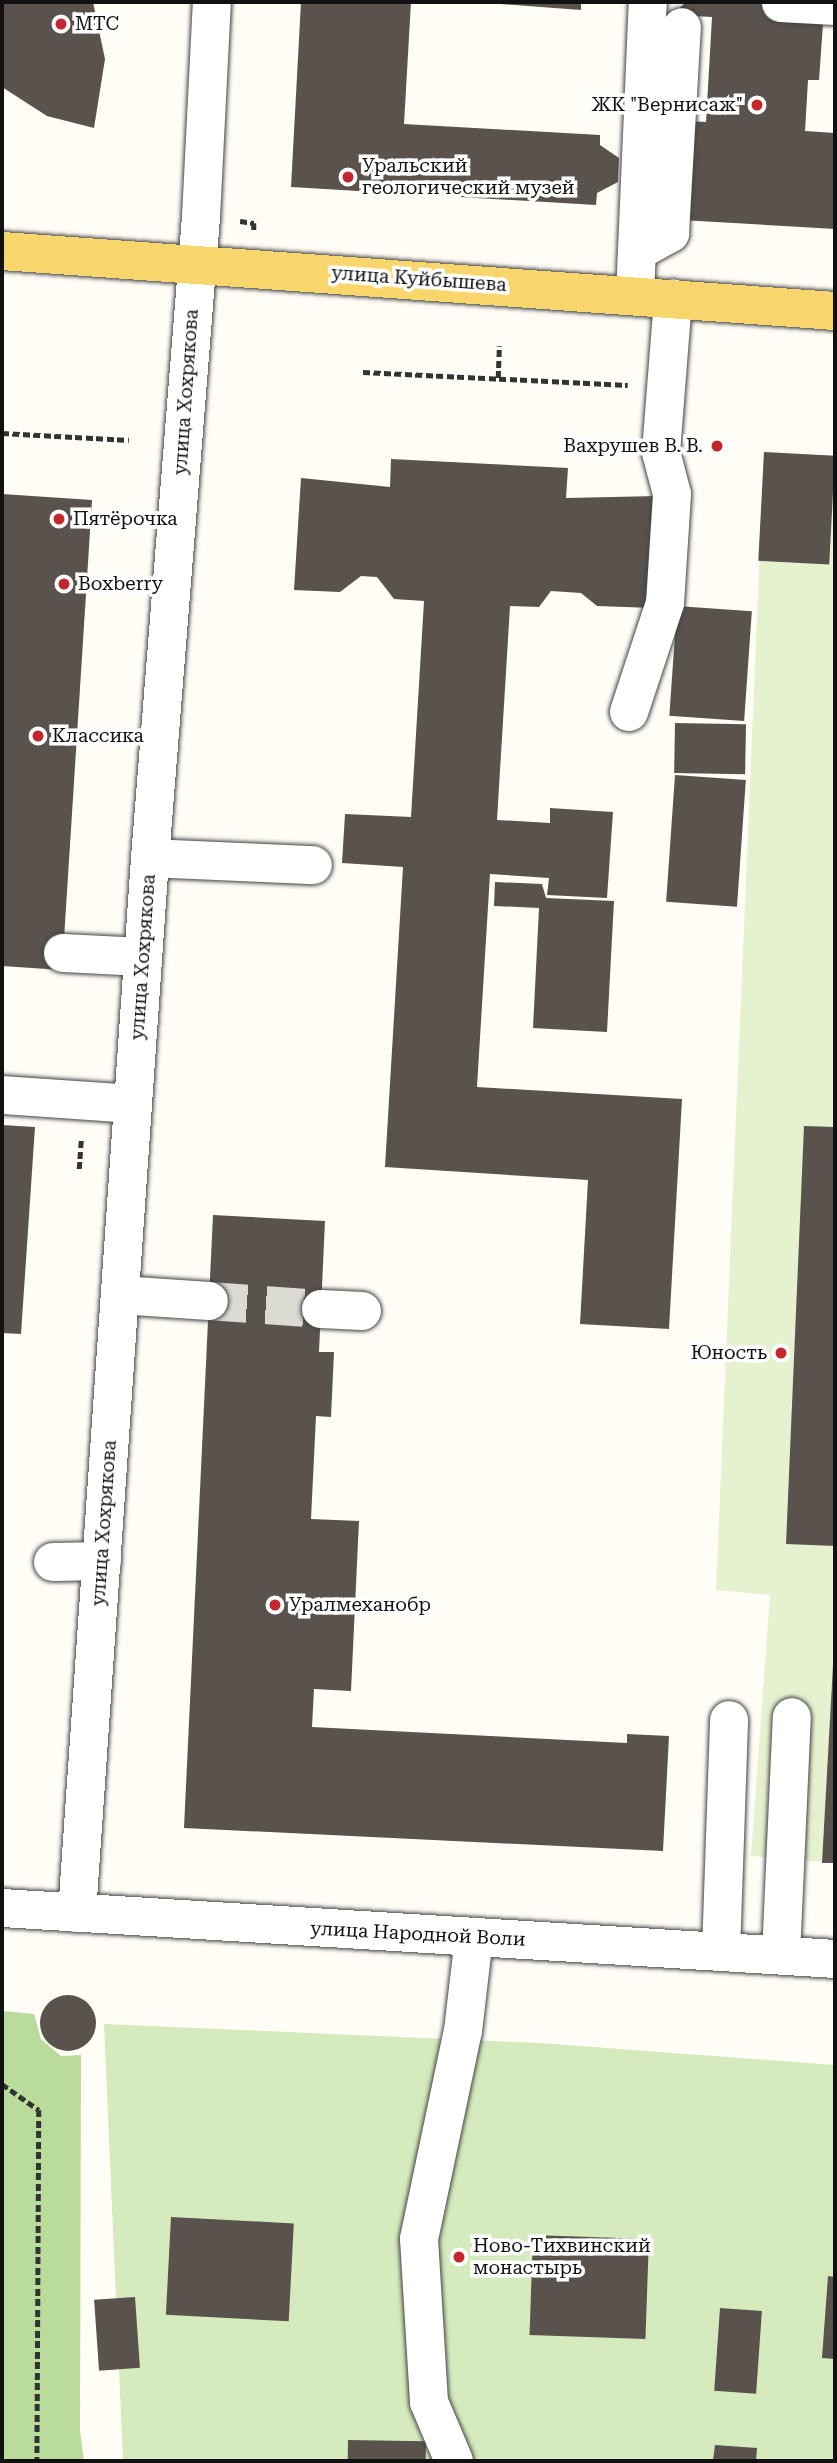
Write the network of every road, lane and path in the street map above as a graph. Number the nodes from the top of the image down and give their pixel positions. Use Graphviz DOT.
graph roads {
  1 [pos="212,2"];
  2 [pos="648,2"];
  3 [pos="781,3"];
  4 [pos="835,6"];
  5 [pos="682,27"];
  6 [pos="236,220"];
  7 [pos="254,223"];
  8 [pos="2,251"];
  9 [pos="638,251"];
  10 [pos="196,264"];
  11 [pos="635,295"];
  12 [pos="673,298"];
  13 [pos="835,311"];
  14 [pos="499,346"];
  15 [pos="362,372"];
  16 [pos="498,378"];
  17 [pos="667,387"];
  18 [pos="2,433"];
  19 [pos="129,440"];
  20 [pos="629,712"];
  21 [pos="150,858"];
  22 [pos="313,865"];
  23 [pos="63,953"];
  24 [pos="143,957"];
  25 [pos="2,1095"];
  26 [pos="133,1104"];
  27 [pos="82,1140"];
  28 [pos="79,1170"];
  29 [pos="120,1295"];
  30 [pos="209,1301"];
  31 [pos="321,1309"];
  32 [pos="362,1311"];
  33 [pos="102,1561"];
  34 [pos="53,1562"];
  35 [pos="792,1717"];
  36 [pos="729,1720"];
  37 [pos="2,1908"];
  38 [pos="77,1913"];
  39 [pos="474,1937"];
  40 [pos="721,1952"];
  41 [pos="781,1955"];
  42 [pos="835,1959"];
  43 [pos="2,2084"];
  44 [pos="37,2461"];
  45 [pos="454,2461"];
  1 -- 10 [label="street, улица Хохрякова"];
  2 -- 9 [label="street"];
  3 -- 4 [label="street"];
  5 -- 9 [label="street"];
  6 -- 7 [label="path"];
  8 -- 10 [label="main road, улица Куйбышева"];
  9 -- 11 [label="street"];
  10 -- 11 [label="main road, улица Куйбышева"];
  10 -- 21 [label="street, улица Хохрякова"];
  11 -- 12 [label="main road, улица Куйбышева"];
  12 -- 13 [label="main road, улица Куйбышева"];
  12 -- 17 [label="street"];
  14 -- 16 [label="path"];
  15 -- 16 [label="path"];
  16 -- 17 [label="path"];
  17 -- 20 [label="street"];
  18 -- 19 [label="path"];
  21 -- 22 [label="street"];
  21 -- 24 [label="street, улица Хохрякова"];
  23 -- 24 [label="street"];
  24 -- 26 [label="street, улица Хохрякова"];
  25 -- 26 [label="street"];
  26 -- 29 [label="street, улица Хохрякова"];
  27 -- 28 [label="path"];
  29 -- 30 [label="street"];
  29 -- 33 [label="street, улица Хохрякова"];
  31 -- 32 [label="street"];
  33 -- 34 [label="street"];
  33 -- 38 [label="street, улица Хохрякова"];
  35 -- 41 [label="street"];
  36 -- 40 [label="street"];
  37 -- 38 [label="street, улица Народной Воли"];
  38 -- 39 [label="street, улица Народной Воли"];
  39 -- 40 [label="street, улица Народной Воли"];
  39 -- 45 [label="street"];
  40 -- 41 [label="street, улица Народной Воли"];
  41 -- 42 [label="street, улица Народной Воли"];
  43 -- 44 [label="path"];
}
